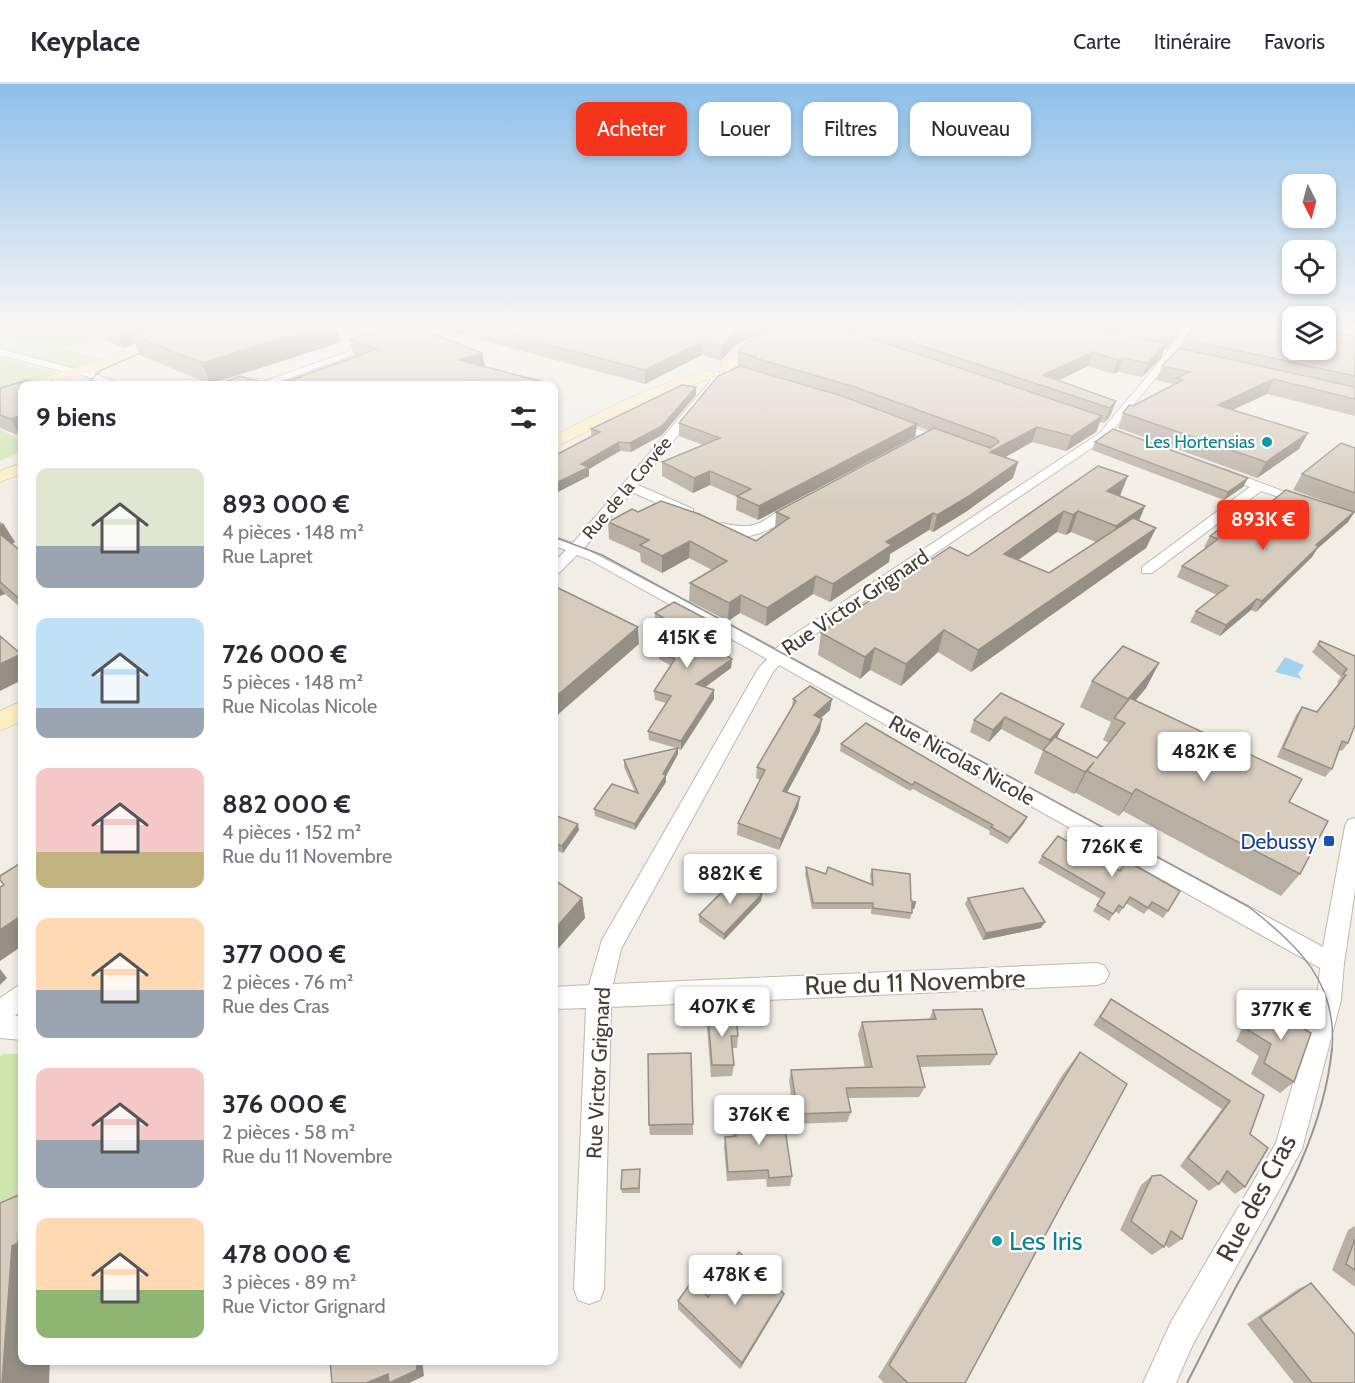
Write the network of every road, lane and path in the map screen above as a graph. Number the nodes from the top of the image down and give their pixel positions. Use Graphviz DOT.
graph roads {
  1 [pos="667,388"];
  2 [pos="710,388"];
  3 [pos="1142,388"];
  4 [pos="885,420"];
  5 [pos="1100,427"];
  6 [pos="1120,435"];
  7 [pos="930,436"];
  8 [pos="558,441"];
  9 [pos="912,445"];
  10 [pos="960,447"];
  11 [pos="18,470"];
  12 [pos="1216,470"];
  13 [pos="0,477"];
  14 [pos="630,486"];
  15 [pos="1259,486"];
  16 [pos="809,501"];
  17 [pos="1311,504"];
  18 [pos="558,543"];
  19 [pos="575,548"];
  20 [pos="558,566"];
  21 [pos="1147,570"];
  22 [pos="775,657"];
  23 [pos="18,712"];
  24 [pos="0,722"];
  25 [pos="1355,826"];
  26 [pos="1349,909"];
  27 [pos="1332,963"];
  28 [pos="1097,974"];
  29 [pos="599,995"];
  30 [pos="18,997"];
  31 [pos="558,998"];
  32 [pos="0,1013"];
  33 [pos="0,1026"];
  34 [pos="18,1028"];
  35 [pos="589,1289"];
  36 [pos="1158,1383"];
  1 -- 8 [label="main road"];
  2 -- 14 [label="street, Rue de la Corvée"];
  3 -- 5 [label="street, Rue Victor Grignard"];
  4 -- 7 [label="street"];
  5 -- 6 [label="street"];
  5 -- 22 [label="street, Rue Victor Grignard"];
  7 -- 9 [label="street"];
  7 -- 10 [label="street"];
  11 -- 13 [label="main road"];
  12 -- 15 [label="street"];
  14 -- 16 [label="street"];
  14 -- 19 [label="street, Rue de la Corvée"];
  15 -- 17 [label="street"];
  15 -- 21 [label="street"];
  18 -- 19 [label="street, Rue Nicolas Nicole"];
  19 -- 20 [label="street, Rue de la Corvée"];
  19 -- 22 [label="street, Rue Nicolas Nicole"];
  22 -- 27 [label="street, Rue Nicolas Nicole"];
  22 -- 29 [label="street, Rue Victor Grignard"];
  23 -- 24 [label="main road"];
  25 -- 26 [label="street, Rue des Cras"];
  26 -- 27 [label="street, Rue des Cras"];
  27 -- 36 [label="street, Rue des Cras"];
  28 -- 29 [label="street, Rue du 11 Novembre"];
  29 -- 31 [label="street, Rue du 11 Novembre"];
  29 -- 35 [label="street, Rue Victor Grignard"];
  30 -- 32 [label="street"];
  33 -- 34 [label="street"];
}
